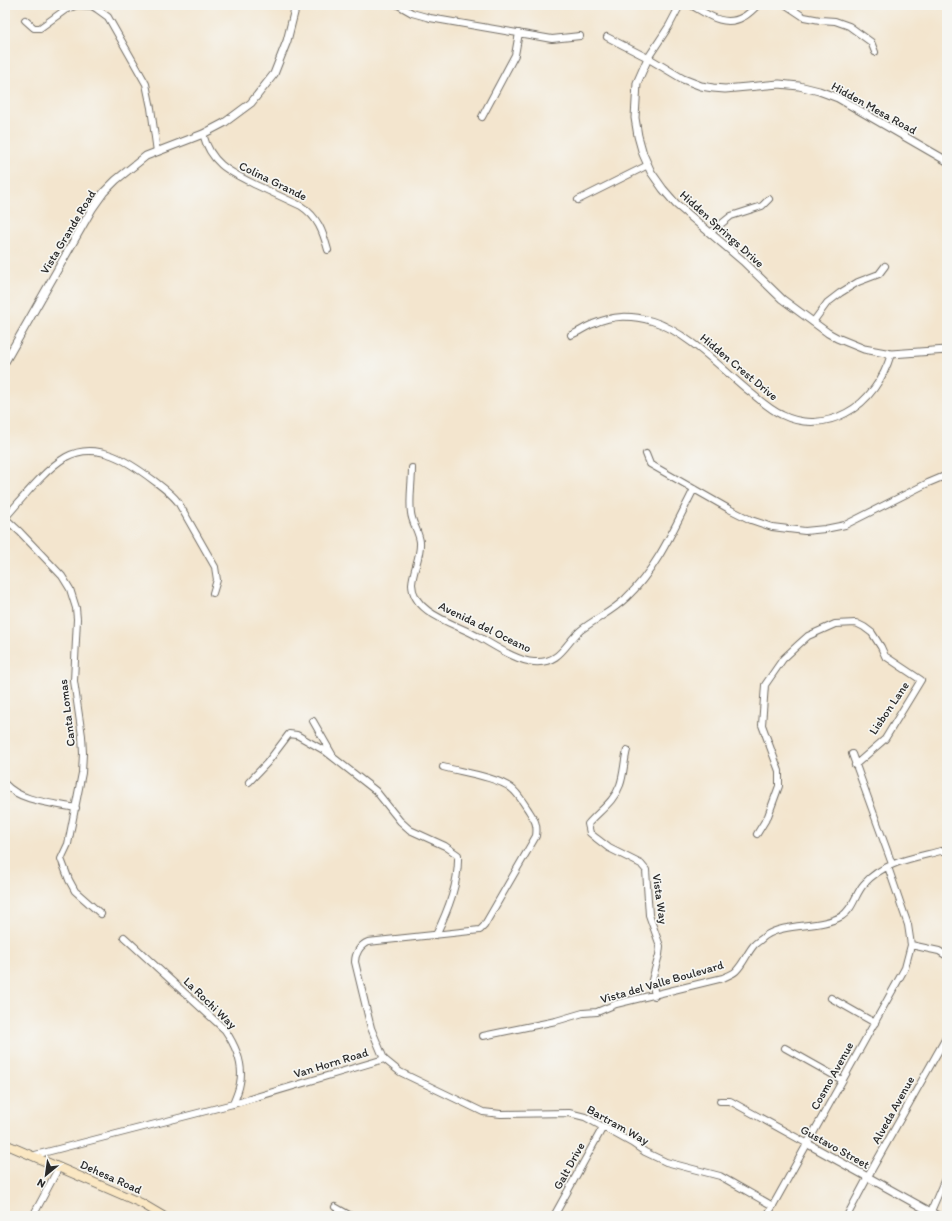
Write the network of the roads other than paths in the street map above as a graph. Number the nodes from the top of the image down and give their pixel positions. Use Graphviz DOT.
graph roads {
  1 [pos="296,5"];
  2 [pos="398,5"];
  3 [pos="680,5"];
  4 [pos="691,5"];
  5 [pos="758,5"];
  6 [pos="786,5"];
  7 [pos="26,20"];
  8 [pos="519,33"];
  9 [pos="580,36"];
  10 [pos="607,37"];
  11 [pos="875,52"];
  12 [pos="648,58"];
  13 [pos="482,117"];
  14 [pos="203,134"];
  15 [pos="157,152"];
  16 [pos="947,161"];
  17 [pos="648,165"];
  18 [pos="769,199"];
  19 [pos="578,200"];
  20 [pos="710,233"];
  21 [pos="328,250"];
  22 [pos="884,266"];
  23 [pos="813,322"];
  24 [pos="571,335"];
  25 [pos="947,350"];
  26 [pos="891,354"];
  27 [pos="5,362"];
  28 [pos="646,454"];
  29 [pos="412,468"];
  30 [pos="947,475"];
  31 [pos="694,489"];
  32 [pos="5,518"];
  33 [pos="213,593"];
  34 [pos="313,721"];
  35 [pos="627,750"];
  36 [pos="852,754"];
  37 [pos="335,759"];
  38 [pos="856,765"];
  39 [pos="443,767"];
  40 [pos="249,782"];
  41 [pos="5,784"];
  42 [pos="76,808"];
  43 [pos="757,834"];
  44 [pos="947,851"];
  45 [pos="890,865"];
  46 [pos="101,914"];
  47 [pos="436,935"];
  48 [pos="124,937"];
  49 [pos="911,945"];
  50 [pos="947,956"];
  51 [pos="655,996"];
  52 [pos="831,998"];
  53 [pos="875,1022"];
  54 [pos="483,1036"];
  55 [pos="947,1036"];
  56 [pos="786,1048"];
  57 [pos="384,1059"];
  58 [pos="842,1080"];
  59 [pos="720,1101"];
  60 [pos="233,1104"];
  61 [pos="603,1127"];
  62 [pos="5,1144"];
  63 [pos="808,1144"];
  64 [pos="31,1156"];
  65 [pos="59,1167"];
  66 [pos="947,1174"];
  67 [pos="868,1178"];
  68 [pos="773,1206"];
  69 [pos="335,1207"];
  70 [pos="930,1214"];
  71 [pos="33,1216"];
  72 [pos="162,1216"];
  73 [pos="351,1216"];
  74 [pos="554,1216"];
  75 [pos="767,1216"];
  76 [pos="847,1216"];
  77 [pos="938,1216"];
  1 -- 14 [label="street, Vista Grande Road"];
  2 -- 8 [label="street"];
  3 -- 12 [label="street, Hidden Springs Drive"];
  4 -- 5 [label="street"];
  6 -- 11 [label="street"];
  7 -- 15 [label="street"];
  8 -- 9 [label="street"];
  8 -- 13 [label="street"];
  10 -- 12 [label="street, Hidden Mesa Road"];
  12 -- 16 [label="street, Hidden Mesa Road"];
  12 -- 17 [label="street, Hidden Springs Drive"];
  14 -- 15 [label="street, Vista Grande Road"];
  14 -- 21 [label="street, Colina Grande"];
  15 -- 27 [label="street, Vista Grande Road"];
  17 -- 19 [label="street"];
  17 -- 20 [label="street, Hidden Springs Drive"];
  18 -- 20 [label="street"];
  20 -- 23 [label="street, Hidden Springs Drive"];
  22 -- 23 [label="street"];
  23 -- 26 [label="street, Hidden Springs Drive"];
  24 -- 26 [label="street, Hidden Crest Drive"];
  25 -- 26 [label="street, Hidden Springs Drive"];
  28 -- 31 [label="street"];
  29 -- 31 [label="street, Avenida del Oceano"];
  30 -- 31 [label="street"];
  32 -- 33 [label="street"];
  32 -- 42 [label="street, Canta Lomas"];
  34 -- 37 [label="street"];
  35 -- 51 [label="street, Vista Way"];
  36 -- 38 [label="street"];
  37 -- 40 [label="street"];
  37 -- 47 [label="street"];
  38 -- 43 [label="street, Lisbon Lane"];
  38 -- 45 [label="street"];
  39 -- 47 [label="street, Van Horn Road"];
  41 -- 42 [label="street"];
  42 -- 46 [label="street, Canta Lomas"];
  44 -- 45 [label="street, Vista del Valle Boulevard"];
  45 -- 49 [label="street"];
  45 -- 51 [label="street, Vista del Valle Boulevard"];
  47 -- 57 [label="street, Van Horn Road"];
  48 -- 60 [label="street, La Rochi Way"];
  49 -- 50 [label="street"];
  49 -- 53 [label="street, Cosmo Avenue"];
  51 -- 54 [label="street, Vista del Valle Boulevard"];
  52 -- 53 [label="street"];
  53 -- 58 [label="street, Cosmo Avenue"];
  55 -- 67 [label="street, Alveda Avenue"];
  56 -- 58 [label="street"];
  57 -- 60 [label="street, Van Horn Road"];
  57 -- 61 [label="street, Bartram Way"];
  58 -- 63 [label="street, Cosmo Avenue"];
  59 -- 63 [label="street, Gustavo Street"];
  60 -- 64 [label="street, Van Horn Road"];
  61 -- 68 [label="street, Bartram Way"];
  61 -- 74 [label="street, Galt Drive"];
  62 -- 64 [label="main road, Dehesa Road"];
  63 -- 67 [label="street, Gustavo Street"];
  63 -- 68 [label="street, Cosmo Avenue"];
  64 -- 65 [label="main road, Dehesa Road"];
  65 -- 71 [label="street"];
  65 -- 72 [label="main road, Dehesa Road"];
  66 -- 70 [label="street"];
  67 -- 70 [label="street, Gustavo Street"];
  67 -- 76 [label="street, Alveda Avenue"];
  68 -- 75 [label="street, Cosmo Avenue"];
  69 -- 73 [label="street"];
  70 -- 77 [label="street, Gustavo Street"];
}
